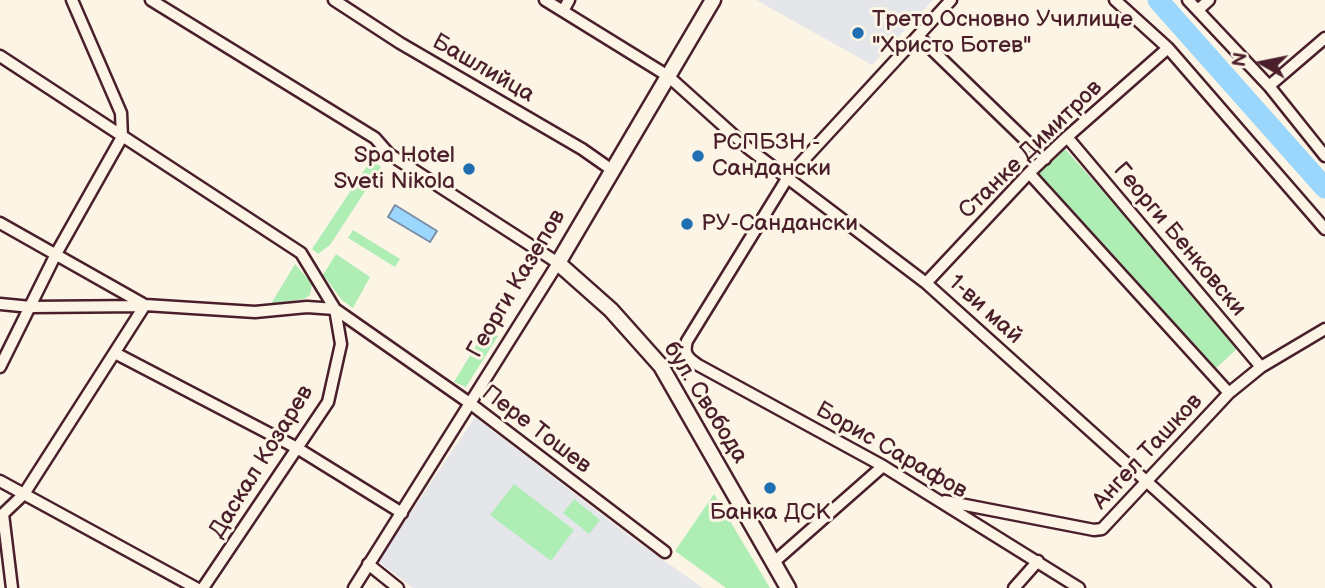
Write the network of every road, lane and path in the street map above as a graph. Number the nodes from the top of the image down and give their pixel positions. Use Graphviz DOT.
graph roads {
  1 [pos="72,0"];
  2 [pos="151,0"];
  3 [pos="334,0"];
  4 [pos="545,0"];
  5 [pos="569,0"];
  6 [pos="713,0"];
  7 [pos="951,0"];
  8 [pos="1115,0"];
  9 [pos="1188,0"];
  10 [pos="1209,0"];
  11 [pos="1198,10"];
  12 [pos="563,11"];
  13 [pos="918,36"];
  14 [pos="1325,38"];
  15 [pos="1168,48"];
  16 [pos="0,56"];
  17 [pos="668,76"];
  18 [pos="1269,86"];
  19 [pos="122,137"];
  20 [pos="1067,137"];
  21 [pos="1325,156"];
  22 [pos="1045,159"];
  23 [pos="612,170"];
  24 [pos="1029,173"];
  25 [pos="788,177"];
  26 [pos="0,223"];
  27 [pos="1325,229"];
  28 [pos="56,254"];
  29 [pos="558,263"];
  30 [pos="926,283"];
  31 [pos="0,304"];
  32 [pos="145,306"];
  33 [pos="30,307"];
  34 [pos="335,309"];
  35 [pos="1325,329"];
  36 [pos="115,353"];
  37 [pos="0,367"];
  38 [pos="1261,367"];
  39 [pos="1229,393"];
  40 [pos="471,404"];
  41 [pos="297,448"];
  42 [pos="883,466"];
  43 [pos="0,481"];
  44 [pos="1147,481"];
  45 [pos="24,494"];
  46 [pos="937,499"];
  47 [pos="402,513"];
  48 [pos="2,514"];
  49 [pos="665,552"];
  50 [pos="1038,561"];
  51 [pos="774,562"];
  52 [pos="368,564"];
  53 [pos="12,588"];
  54 [pos="196,588"];
  55 [pos="204,588"];
  56 [pos="354,588"];
  57 [pos="398,588"];
  58 [pos="788,588"];
  59 [pos="1014,588"];
  60 [pos="1079,588"];
  61 [pos="1265,588"];
  1 -- 19 [label="street"];
  2 -- 29 [label="street"];
  3 -- 23 [label="street, Башлийца"];
  4 -- 12 [label="street, 1-ви май"];
  5 -- 12 [label="street"];
  6 -- 17 [label="street, Георги Казепов"];
  7 -- 13 [label="street"];
  8 -- 15 [label="street"];
  9 -- 11 [label="street"];
  10 -- 11 [label="street"];
  11 -- 18 [label="street"];
  12 -- 17 [label="street, 1-ви май"];
  13 -- 22 [label="street"];
  13 -- 25 [label="street"];
  14 -- 18 [label="street"];
  15 -- 20 [label="street, Станке Димитров"];
  15 -- 27 [label="street"];
  16 -- 19 [label="street, Пере Тошев"];
  17 -- 23 [label="street, Георги Казепов"];
  17 -- 25 [label="street, 1-ви май"];
  18 -- 21 [label="street"];
  19 -- 28 [label="street"];
  19 -- 34 [label="street, Пере Тошев"];
  20 -- 22 [label="street, Станке Димитров"];
  20 -- 38 [label="street, Георги Бенковски"];
  22 -- 24 [label="street, Станке Димитров"];
  23 -- 29 [label="street, Георги Казепов"];
  24 -- 30 [label="street, Станке Димитров"];
  24 -- 39 [label="street"];
  25 -- 30 [label="street, 1-ви май"];
  25 -- 42 [label="street, Борис Сарафов"];
  26 -- 28 [label="street"];
  28 -- 32 [label="street"];
  28 -- 33 [label="street"];
  29 -- 40 [label="street, Георги Казепов"];
  29 -- 51 [label="street, бул. Свобода"];
  30 -- 44 [label="street, 1-ви май"];
  31 -- 33 [label="street"];
  32 -- 33 [label="street"];
  32 -- 34 [label="street"];
  32 -- 36 [label="street"];
  33 -- 37 [label="street"];
  34 -- 40 [label="street, Пере Тошев"];
  34 -- 41 [label="street, Даскал Козарев"];
  35 -- 38 [label="street, Ангел Ташков"];
  36 -- 41 [label="street"];
  36 -- 45 [label="street"];
  38 -- 39 [label="street, Ангел Ташков"];
  39 -- 44 [label="street, Ангел Ташков"];
  40 -- 47 [label="street, Георги Казепов"];
  40 -- 49 [label="street, Пере Тошев"];
  41 -- 47 [label="street"];
  41 -- 55 [label="street, Даскал Козарев"];
  42 -- 46 [label="street, Борис Сарафов"];
  42 -- 51 [label="street"];
  43 -- 45 [label="street"];
  44 -- 46 [label="street, Ангел Ташков"];
  44 -- 61 [label="street, 1-ви май"];
  45 -- 48 [label="street"];
  45 -- 54 [label="street"];
  46 -- 50 [label="street, Борис Сарафов"];
  47 -- 52 [label="street, Георги Казепов"];
  48 -- 53 [label="street"];
  50 -- 59 [label="street"];
  50 -- 60 [label="street, Борис Сарафов"];
  51 -- 58 [label="street, бул. Свобода"];
  52 -- 56 [label="street, Георги Казепов"];
  52 -- 57 [label="street"];
}
